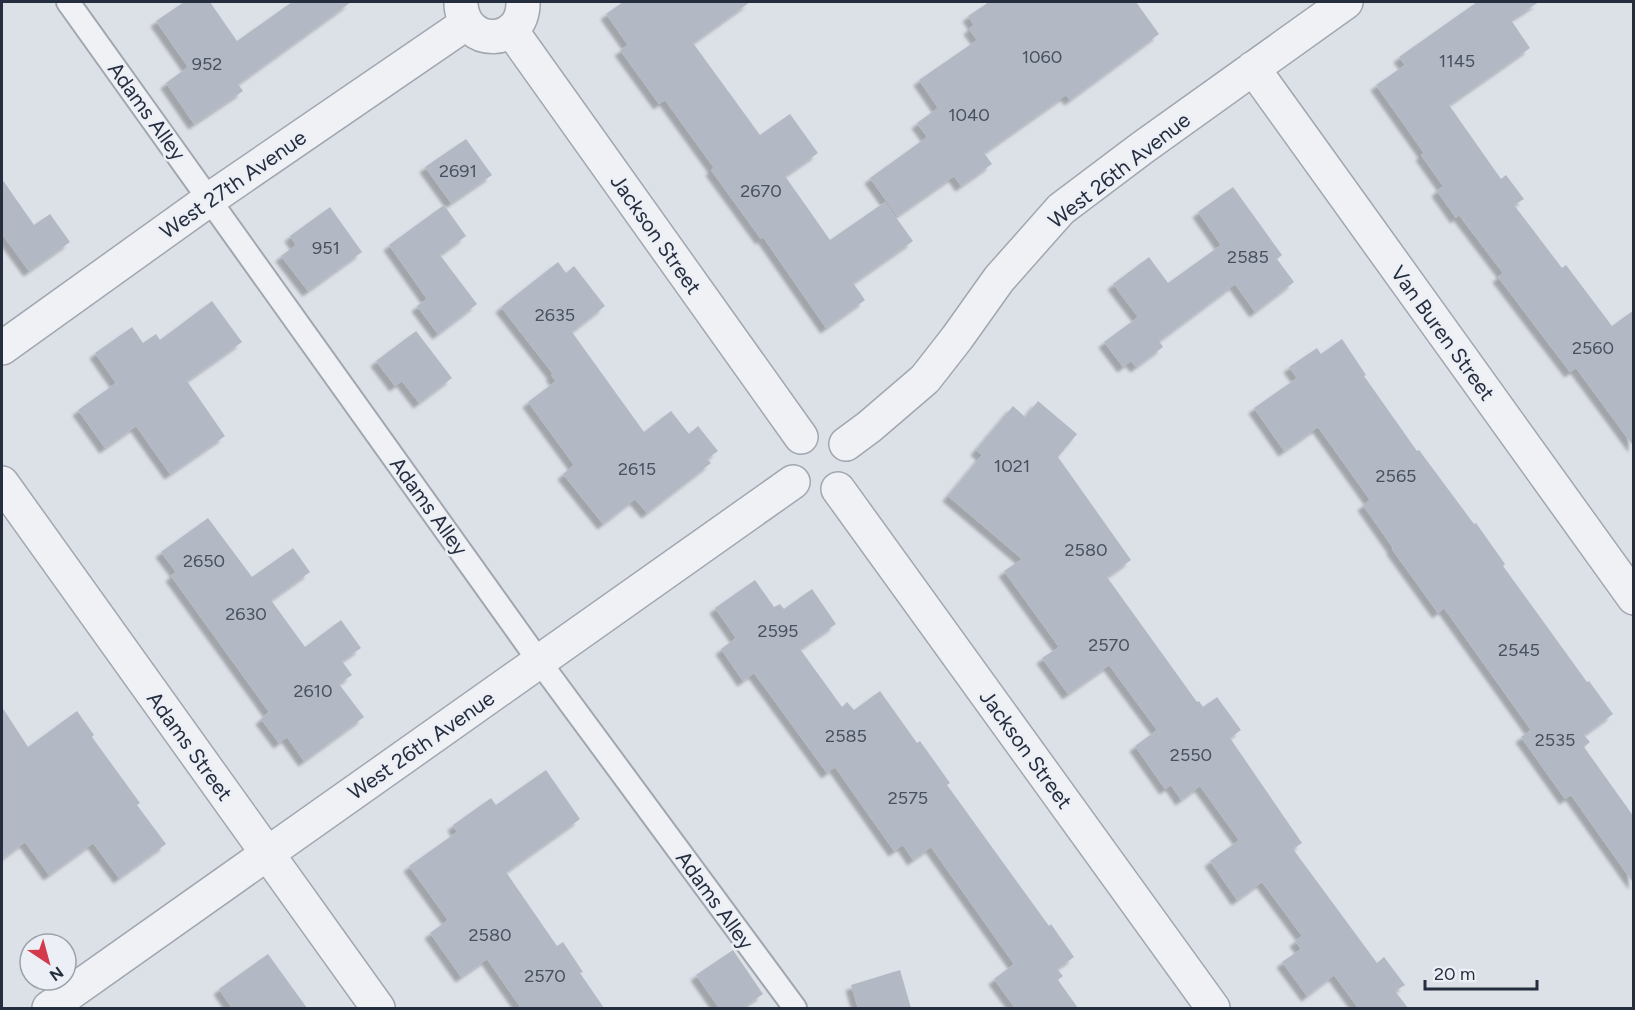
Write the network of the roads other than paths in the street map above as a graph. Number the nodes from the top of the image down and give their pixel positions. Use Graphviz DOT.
graph roads {
  1 [pos="68,2"];
  2 [pos="1346,2"];
  3 [pos="464,12"];
  4 [pos="517,16"];
  5 [pos="1253,68"];
  6 [pos="210,199"];
  7 [pos="2,348"];
  8 [pos="801,437"];
  9 [pos="846,444"];
  10 [pos="794,482"];
  11 [pos="2,483"];
  12 [pos="838,489"];
  13 [pos="1634,598"];
  14 [pos="540,661"];
  15 [pos="268,854"];
  16 [pos="50,1008"];
  17 [pos="378,1008"];
  18 [pos="795,1008"];
  19 [pos="1214,1008"];
  1 -- 6 [label="lane, Adams Alley"];
  2 -- 5 [label="street, West 26th Avenue"];
  3 -- 4 [label="street"];
  3 -- 6 [label="street, West 27th Avenue"];
  4 -- 8 [label="street, Jackson Street"];
  5 -- 9 [label="street, West 26th Avenue"];
  5 -- 13 [label="street, Van Buren Street"];
  6 -- 7 [label="street, West 27th Avenue"];
  6 -- 14 [label="lane, Adams Alley"];
  8 -- 9 [label="street"];
  8 -- 10 [label="street"];
  9 -- 12 [label="street"];
  10 -- 12 [label="street"];
  10 -- 14 [label="street, West 26th Avenue"];
  11 -- 15 [label="street, Adams Street"];
  12 -- 19 [label="street, Jackson Street"];
  14 -- 15 [label="street, West 26th Avenue"];
  14 -- 18 [label="lane, Adams Alley"];
  15 -- 16 [label="street, West 26th Avenue"];
  15 -- 17 [label="street, Adams Street"];
}
